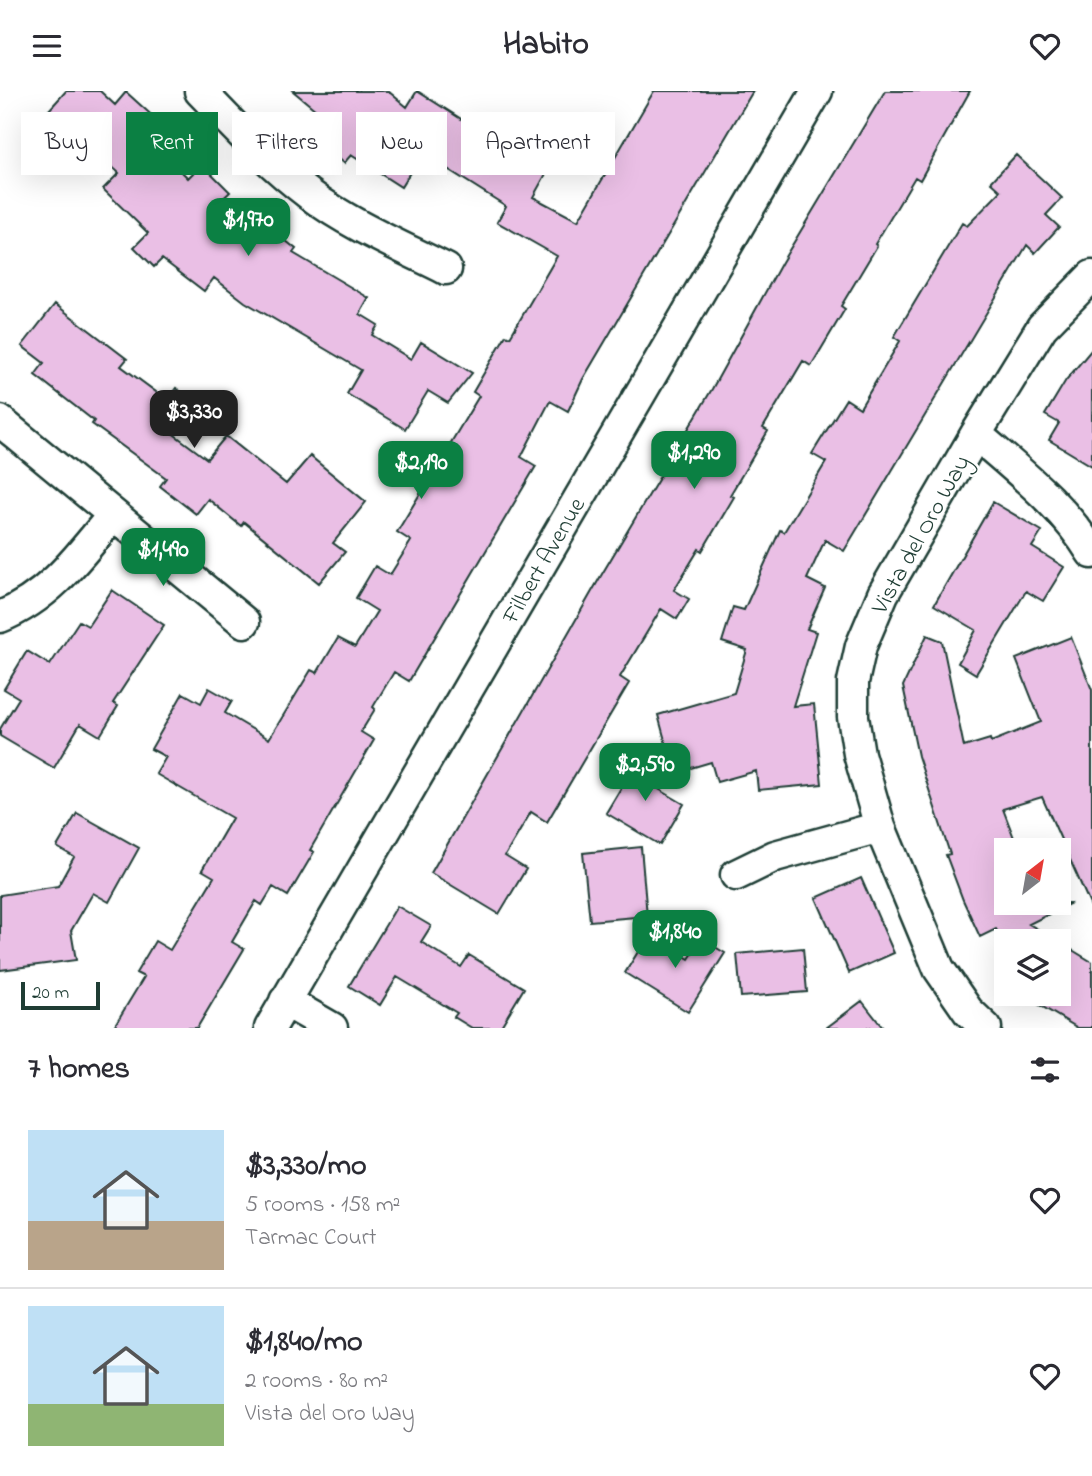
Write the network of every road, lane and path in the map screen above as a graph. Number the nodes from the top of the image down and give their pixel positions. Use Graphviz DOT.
graph roads {
  1 [pos="200,91"];
  2 [pos="817,91"];
  3 [pos="446,269"];
  4 [pos="1092,276"];
  5 [pos="0,421"];
  6 [pos="976,434"];
  7 [pos="113,515"];
  8 [pos="1092,553"];
  9 [pos="0,617"];
  10 [pos="244,622"];
  11 [pos="880,827"];
  12 [pos="736,875"];
  13 [pos="285,1001"];
  14 [pos="270,1028"];
  15 [pos="332,1028"];
  16 [pos="986,1028"];
  1 -- 3 [label="street"];
  2 -- 13 [label="street, Filbert Avenue"];
  4 -- 6 [label="street, Vista del Oro Way"];
  5 -- 7 [label="street"];
  6 -- 8 [label="street"];
  6 -- 11 [label="street, Vista del Oro Way"];
  7 -- 9 [label="street"];
  7 -- 10 [label="street"];
  11 -- 12 [label="street"];
  11 -- 16 [label="street, Vista del Oro Way"];
  13 -- 14 [label="street, Filbert Avenue"];
  13 -- 15 [label="street"];
}
